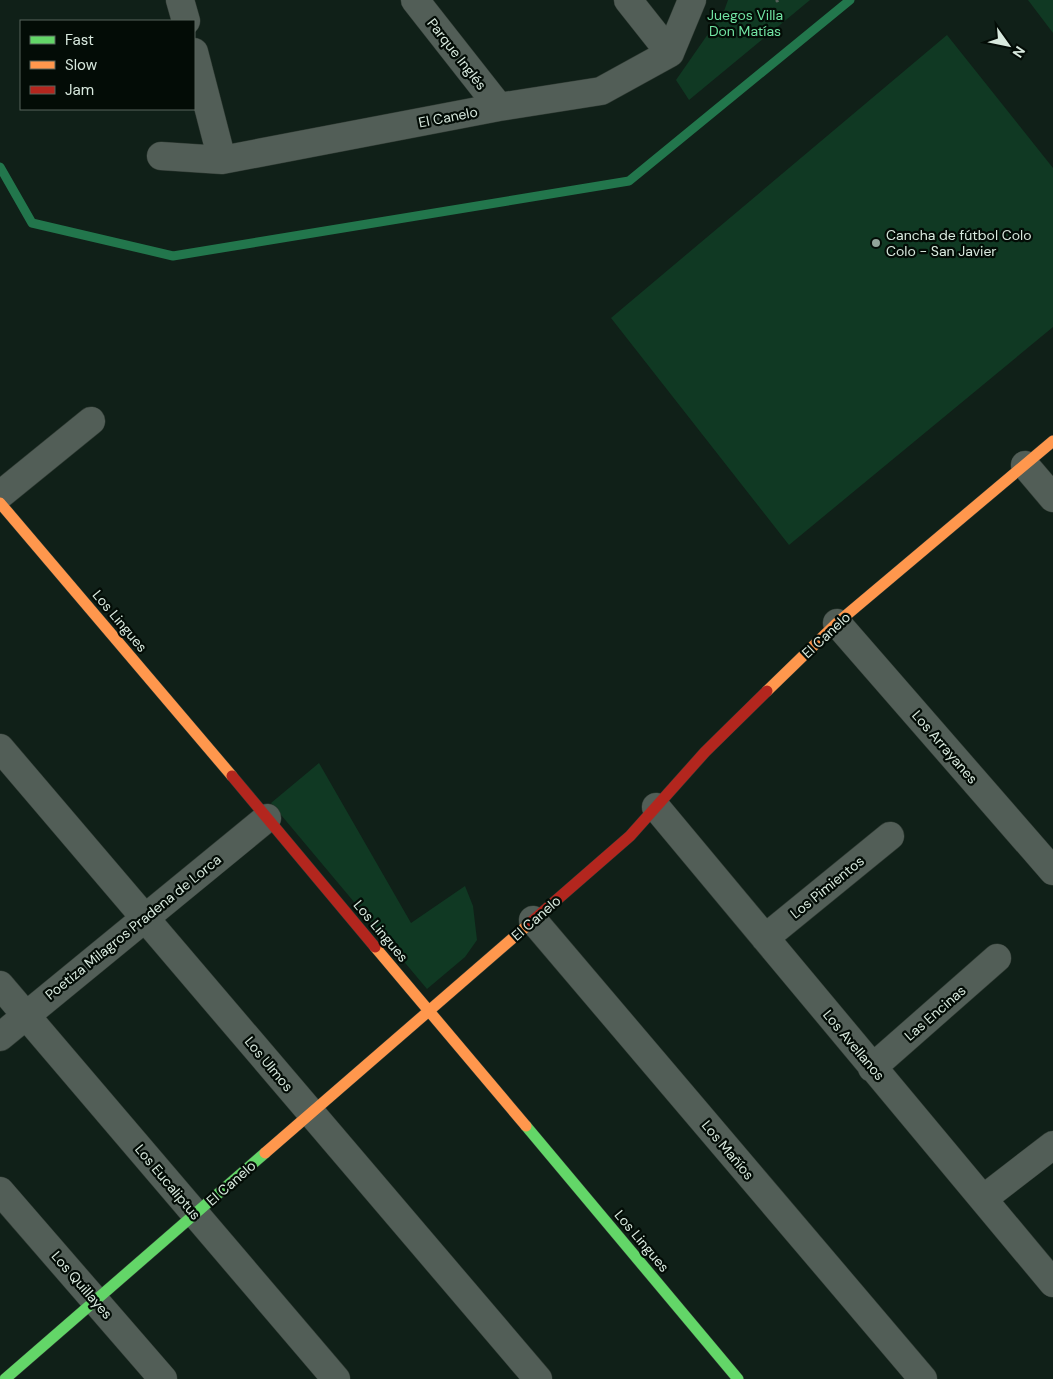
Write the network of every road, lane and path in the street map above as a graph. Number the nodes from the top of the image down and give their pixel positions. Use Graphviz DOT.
graph roads {
  1 [pos="180,0"];
  2 [pos="415,0"];
  3 [pos="628,0"];
  4 [pos="692,0"];
  5 [pos="186,20"];
  6 [pos="670,53"];
  7 [pos="195,56"];
  8 [pos="499,107"];
  9 [pos="161,156"];
  10 [pos="222,160"];
  11 [pos="91,421"];
  12 [pos="1053,441"];
  13 [pos="1025,465"];
  14 [pos="0,495"];
  15 [pos="1053,498"];
  16 [pos="0,503"];
  17 [pos="837,623"];
  18 [pos="0,748"];
  19 [pos="656,807"];
  20 [pos="267,818"];
  21 [pos="890,836"];
  22 [pos="1053,871"];
  23 [pos="144,917"];
  24 [pos="533,920"];
  25 [pos="765,938"];
  26 [pos="998,958"];
  27 [pos="0,985"];
  28 [pos="429,1011"];
  29 [pos="26,1015"];
  30 [pos="0,1037"];
  31 [pos="872,1068"];
  32 [pos="311,1113"];
  33 [pos="1053,1145"];
  34 [pos="0,1191"];
  35 [pos="983,1199"];
  36 [pos="195,1214"];
  37 [pos="1053,1283"];
  38 [pos="96,1300"];
  39 [pos="5,1379"];
  40 [pos="164,1379"];
  41 [pos="336,1379"];
  42 [pos="538,1379"];
  43 [pos="738,1379"];
  44 [pos="923,1379"];
  1 -- 5 [label="street"];
  2 -- 8 [label="street, Parque Inglés"];
  3 -- 6 [label="street"];
  4 -- 6 [label="street"];
  6 -- 8 [label="street, El Canelo"];
  7 -- 10 [label="street"];
  8 -- 10 [label="street, El Canelo"];
  9 -- 10 [label="street, El Canelo"];
  11 -- 14 [label="street"];
  12 -- 13 [label="street, El Canelo"];
  13 -- 15 [label="street"];
  13 -- 17 [label="street, El Canelo"];
  16 -- 20 [label="street, Los Lingues"];
  17 -- 19 [label="street, El Canelo"];
  17 -- 22 [label="street, Los Arrayanes"];
  18 -- 23 [label="street, Los Ulmos"];
  19 -- 24 [label="street, El Canelo"];
  19 -- 25 [label="street, Los Avellanos"];
  20 -- 23 [label="street, Poetiza Milagros Pradena de Lorca"];
  20 -- 28 [label="street, Los Lingues"];
  21 -- 25 [label="street, Los Pimientos"];
  23 -- 29 [label="street, Poetiza Milagros Pradena de Lorca"];
  23 -- 32 [label="street, Los Ulmos"];
  24 -- 28 [label="street, El Canelo"];
  24 -- 44 [label="street, Los Mañíos"];
  25 -- 31 [label="street, Los Avellanos"];
  26 -- 31 [label="street, Las Encinas"];
  27 -- 29 [label="street, Los Eucaliptus"];
  28 -- 32 [label="street, El Canelo"];
  28 -- 43 [label="street, Los Lingues"];
  29 -- 30 [label="street, Poetiza Milagros Pradena de Lorca"];
  29 -- 36 [label="street, Los Eucaliptus"];
  31 -- 35 [label="street, Los Avellanos"];
  32 -- 36 [label="street, El Canelo"];
  32 -- 42 [label="street, Los Ulmos"];
  33 -- 35 [label="street"];
  34 -- 38 [label="street, Los Quillayes"];
  35 -- 37 [label="street, Los Avellanos"];
  36 -- 38 [label="street, El Canelo"];
  36 -- 41 [label="street, Los Eucaliptus"];
  38 -- 39 [label="street, El Canelo"];
  38 -- 40 [label="street, Los Quillayes"];
}
